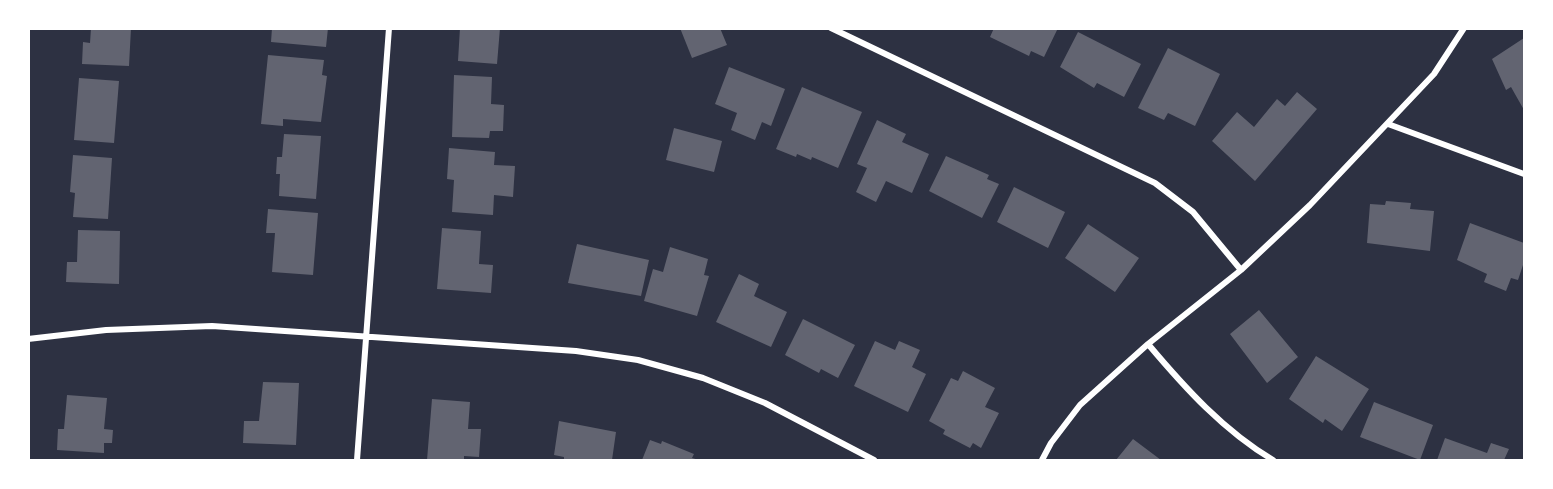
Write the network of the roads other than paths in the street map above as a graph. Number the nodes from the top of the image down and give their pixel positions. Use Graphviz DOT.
graph roads {
  1 [pos="389,28"];
  2 [pos="831,28"];
  3 [pos="1464,28"];
  4 [pos="1388,124"];
  5 [pos="1524,174"];
  6 [pos="1241,270"];
  7 [pos="366,338"];
  8 [pos="28,339"];
  9 [pos="1148,344"];
  10 [pos="357,460"];
  11 [pos="874,460"];
  12 [pos="1042,460"];
  13 [pos="1273,460"];
  1 -- 7 [label="street"];
  2 -- 6 [label="street"];
  3 -- 4 [label="street"];
  4 -- 5 [label="street"];
  4 -- 6 [label="street"];
  6 -- 9 [label="street"];
  7 -- 8 [label="street"];
  7 -- 10 [label="street"];
  7 -- 11 [label="street"];
  9 -- 12 [label="street"];
  9 -- 13 [label="street"];
}
